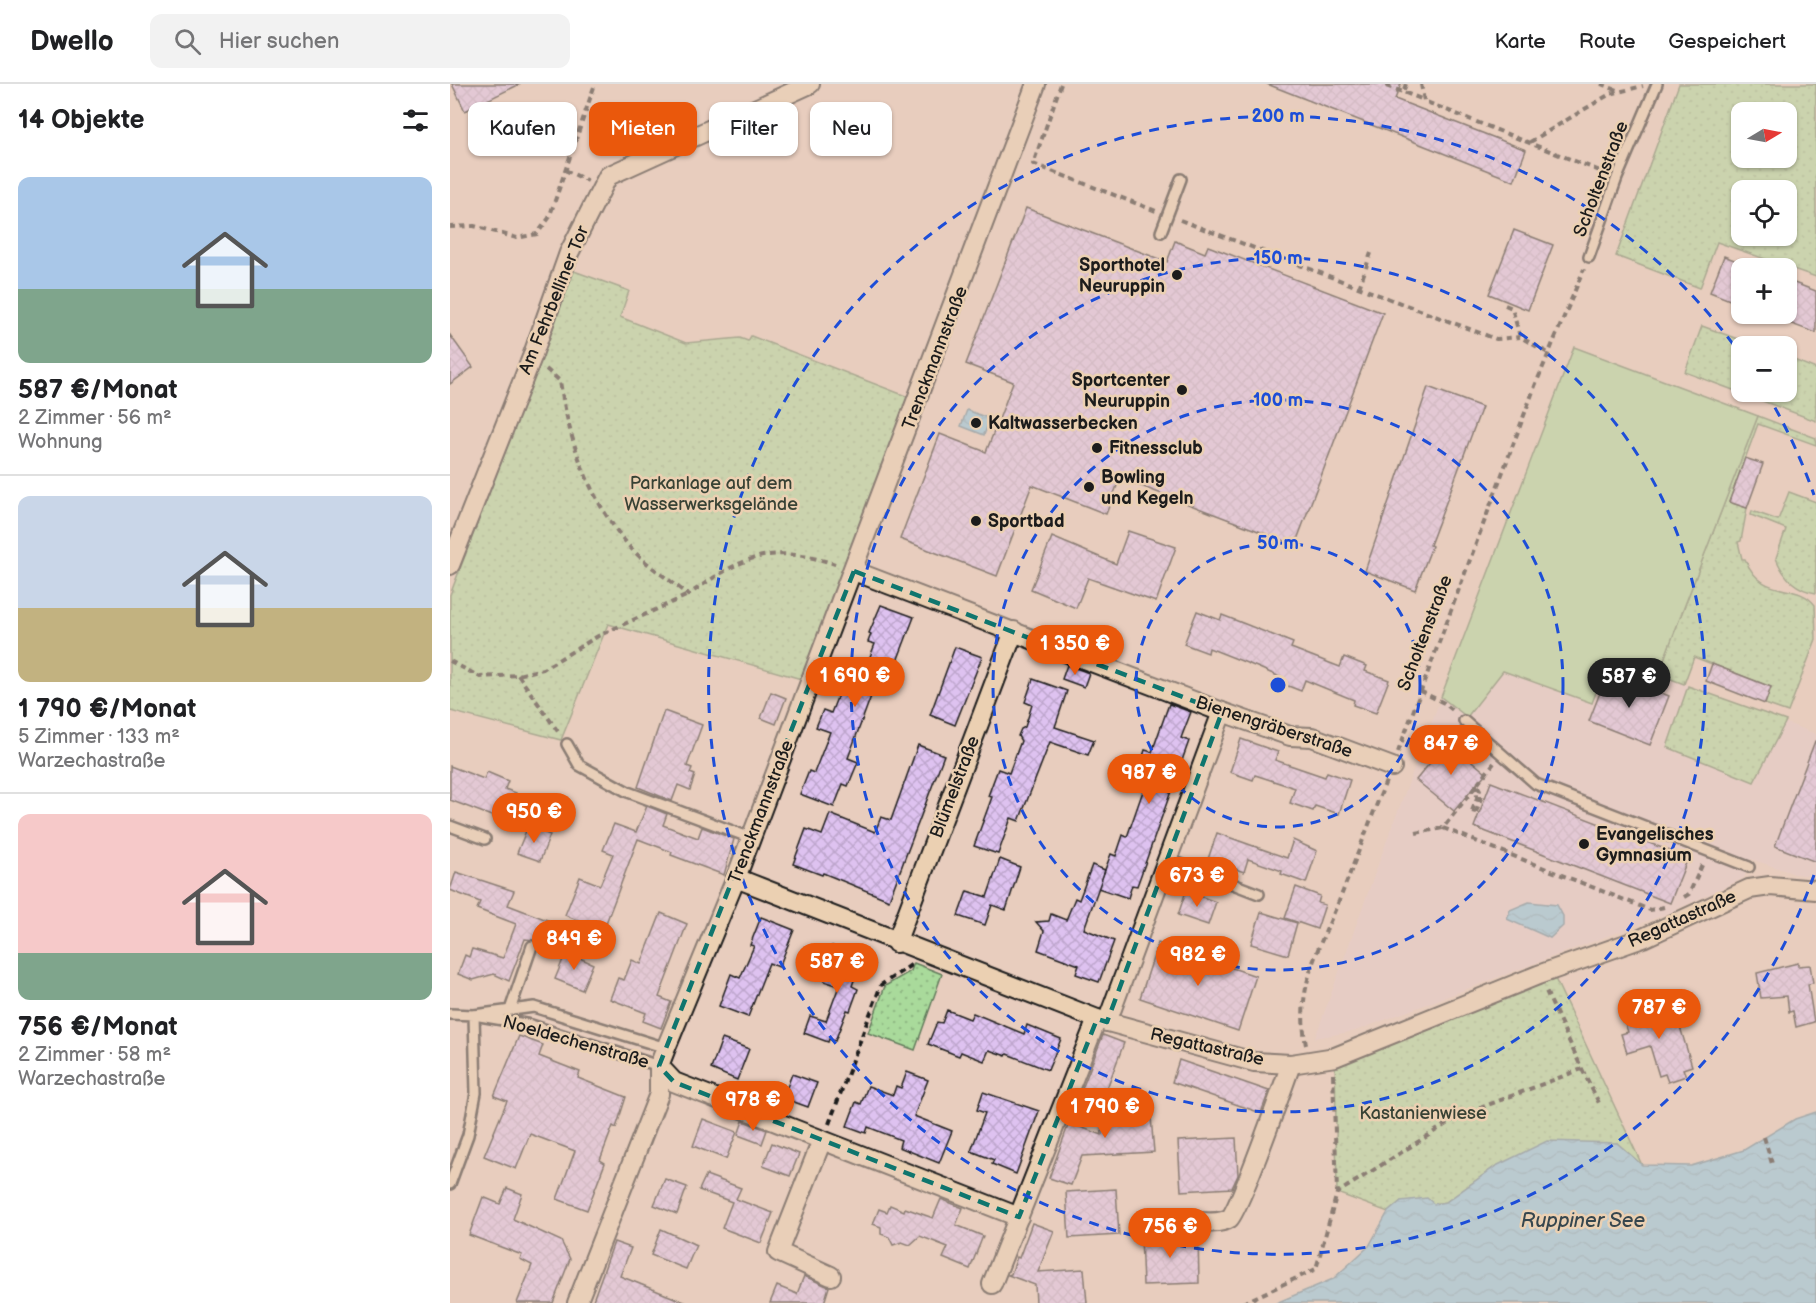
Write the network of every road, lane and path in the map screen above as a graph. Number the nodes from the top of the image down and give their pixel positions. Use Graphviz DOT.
graph roads {
  1 [pos="595,84"];
  2 [pos="810,84"];
  3 [pos="1036,84"];
  4 [pos="1061,84"];
  5 [pos="1406,84"];
  6 [pos="1421,84"];
  7 [pos="1601,84"];
  8 [pos="1650,84"];
  9 [pos="1657,84"];
  10 [pos="1386,86"];
  11 [pos="1618,91"];
  12 [pos="1403,92"];
  13 [pos="1424,101"];
  14 [pos="1529,142"];
  15 [pos="565,170"];
  16 [pos="1181,178"];
  17 [pos="1617,178"];
  18 [pos="601,190"];
  19 [pos="1167,215"];
  20 [pos="450,227"];
  21 [pos="1161,232"];
  22 [pos="1371,253"];
  23 [pos="1589,257"];
  24 [pos="1359,288"];
  25 [pos="1505,305"];
  26 [pos="1520,337"];
  27 [pos="1548,353"];
  28 [pos="532,357"];
  29 [pos="450,565"];
  30 [pos="854,571"];
  31 [pos="688,595"];
  32 [pos="1014,631"];
  33 [pos="450,662"];
  34 [pos="518,675"];
  35 [pos="1420,691"];
  36 [pos="1222,712"];
  37 [pos="1464,721"];
  38 [pos="567,744"];
  39 [pos="1502,753"];
  40 [pos="1392,767"];
  41 [pos="1477,785"];
  42 [pos="1481,798"];
  43 [pos="450,826"];
  44 [pos="1443,828"];
  45 [pos="1416,833"];
  46 [pos="751,838"];
  47 [pos="485,839"];
  48 [pos="1708,850"];
  49 [pos="1165,858"];
  50 [pos="1749,867"];
  51 [pos="736,878"];
  52 [pos="1816,890"];
  53 [pos="1259,894"];
  54 [pos="1680,900"];
  55 [pos="1671,906"];
  56 [pos="896,943"];
  57 [pos="532,946"];
  58 [pos="917,951"];
  59 [pos="1538,975"];
  60 [pos="510,1010"];
  61 [pos="450,1014"];
  62 [pos="474,1015"];
  63 [pos="1102,1020"];
  64 [pos="666,1048"];
  65 [pos="1332,1058"];
  66 [pos="1310,1062"];
  67 [pos="1290,1064"];
  68 [pos="659,1066"];
  69 [pos="1582,1069"];
  70 [pos="1599,1103"];
  71 [pos="1764,1137"];
  72 [pos="822,1140"];
  73 [pos="1773,1167"];
  74 [pos="450,1184"];
  75 [pos="1337,1193"];
  76 [pos="1019,1217"];
  77 [pos="1180,1220"];
  78 [pos="831,1276"];
  79 [pos="992,1284"];
  80 [pos="577,1303"];
  81 [pos="1243,1303"];
  1 -- 15 [label="path"];
  2 -- 18 [label="street, Am Fehrbelliner Tor"];
  3 -- 30 [label="street, Trenckmannstraße"];
  4 -- 19 [label="path"];
  5 -- 12 [label="path"];
  6 -- 13 [label="path"];
  7 -- 11 [label="path"];
  8 -- 11 [label="path"];
  9 -- 17 [label="lane, Scholtenstraße"];
  10 -- 12 [label="path"];
  11 -- 14 [label="path"];
  12 -- 13 [label="path"];
  13 -- 14 [label="path"];
  14 -- 17 [label="path"];
  15 -- 18 [label="path"];
  15 -- 20 [label="path"];
  16 -- 19 [label="lane"];
  17 -- 23 [label="lane, Scholtenstraße"];
  18 -- 28 [label="street, Am Fehrbelliner Tor"];
  19 -- 21 [label="lane"];
  19 -- 24 [label="path"];
  22 -- 24 [label="path"];
  23 -- 27 [label="path, Scholtenstraße"];
  24 -- 26 [label="path"];
  25 -- 26 [label="path"];
  26 -- 27 [label="path"];
  27 -- 35 [label="path, Scholtenstraße"];
  28 -- 29 [label="street, Am Fehrbelliner Tor"];
  28 -- 31 [label="path"];
  30 -- 31 [label="path"];
  30 -- 32 [label="street, Bienengräberstraße"];
  30 -- 46 [label="street, Trenckmannstraße"];
  31 -- 34 [label="path"];
  32 -- 36 [label="street, Bienengräberstraße"];
  32 -- 56 [label="street, Blümelstraße"];
  33 -- 34 [label="path"];
  34 -- 38 [label="path"];
  35 -- 37 [label="path"];
  35 -- 40 [label="path, Scholtenstraße"];
  36 -- 40 [label="street, Bienengräberstraße"];
  36 -- 49 [label="street"];
  37 -- 39 [label="lane"];
  38 -- 46 [label="lane"];
  39 -- 41 [label="path"];
  39 -- 48 [label="lane"];
  40 -- 66 [label="path, Scholtenstraße"];
  41 -- 42 [label="path, bridge"];
  41 -- 44 [label="path"];
  42 -- 42 [label="path"];
  43 -- 47 [label="lane"];
  44 -- 45 [label="path"];
  44 -- 55 [label="path"];
  46 -- 51 [label="street, Trenckmannstraße"];
  48 -- 50 [label="lane"];
  48 -- 54 [label="path"];
  49 -- 53 [label="lane"];
  49 -- 63 [label="street"];
  51 -- 56 [label="street, Regattastraße"];
  51 -- 64 [label="street, Trenckmannstraße"];
  52 -- 59 [label="street, Regattastraße"];
  56 -- 58 [label="street, Regattastraße"];
  57 -- 60 [label="lane"];
  58 -- 63 [label="street, Regattastraße"];
  58 -- 72 [label="path"];
  59 -- 65 [label="street, Regattastraße"];
  59 -- 69 [label="path"];
  60 -- 62 [label="lane, Noeldechenstraße"];
  60 -- 64 [label="lane, Noeldechenstraße"];
  61 -- 62 [label="lane"];
  62 -- 68 [label="lane, Noeldechenstraße"];
  62 -- 74 [label="lane"];
  63 -- 67 [label="street, Regattastraße"];
  63 -- 76 [label="street"];
  64 -- 68 [label="street, Trenckmannstraße"];
  65 -- 66 [label="street, Regattastraße"];
  65 -- 75 [label="path"];
  66 -- 67 [label="street, Regattastraße"];
  67 -- 77 [label="street"];
  68 -- 72 [label="street, Noeldechenstraße"];
  68 -- 80 [label="street, Trenckmannstraße"];
  69 -- 70 [label="path"];
  69 -- 75 [label="path"];
  71 -- 73 [label="path"];
  72 -- 76 [label="street, Noeldechenstraße"];
  72 -- 78 [label="street"];
  75 -- 81 [label="path"];
  76 -- 79 [label="street"];
}
